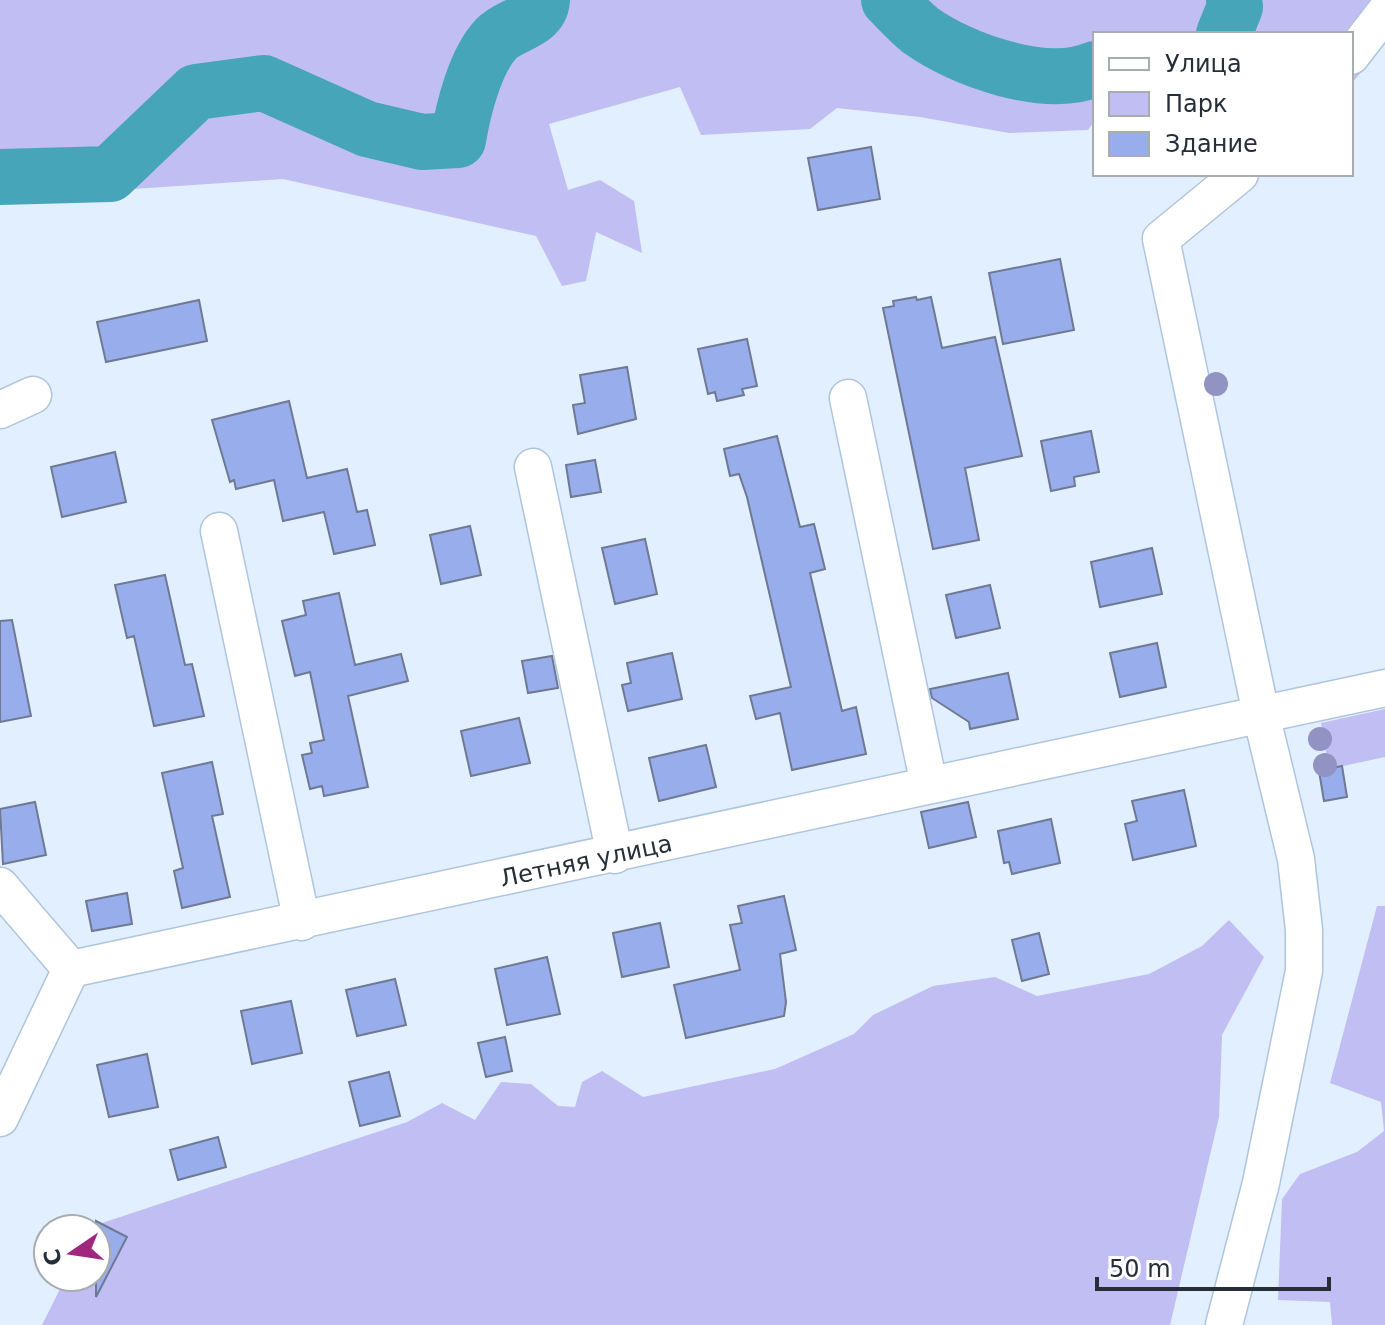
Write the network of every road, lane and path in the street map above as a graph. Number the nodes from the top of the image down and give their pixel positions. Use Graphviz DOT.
graph roads {
  1 [pos="1385,12"];
  2 [pos="1353,53"];
  3 [pos="1238,176"];
  4 [pos="33,395"];
  5 [pos="848,398"];
  6 [pos="0,410"];
  7 [pos="533,467"];
  8 [pos="219,531"];
  9 [pos="1385,688"];
  10 [pos="1261,714"];
  11 [pos="929,785"];
  12 [pos="615,855"];
  13 [pos="0,886"];
  14 [pos="302,922"];
  15 [pos="71,969"];
  16 [pos="0,1118"];
  17 [pos="1224,1325"];
  1 -- 2 [label="street"];
  3 -- 10 [label="street"];
  4 -- 6 [label="street"];
  5 -- 11 [label="street"];
  7 -- 12 [label="street"];
  8 -- 14 [label="street"];
  9 -- 10 [label="street, Летняя улица"];
  10 -- 11 [label="street, Летняя улица"];
  10 -- 17 [label="street"];
  11 -- 12 [label="street, Летняя улица"];
  12 -- 14 [label="street, Летняя улица"];
  13 -- 15 [label="street"];
  14 -- 15 [label="street, Летняя улица"];
  15 -- 16 [label="street"];
}
